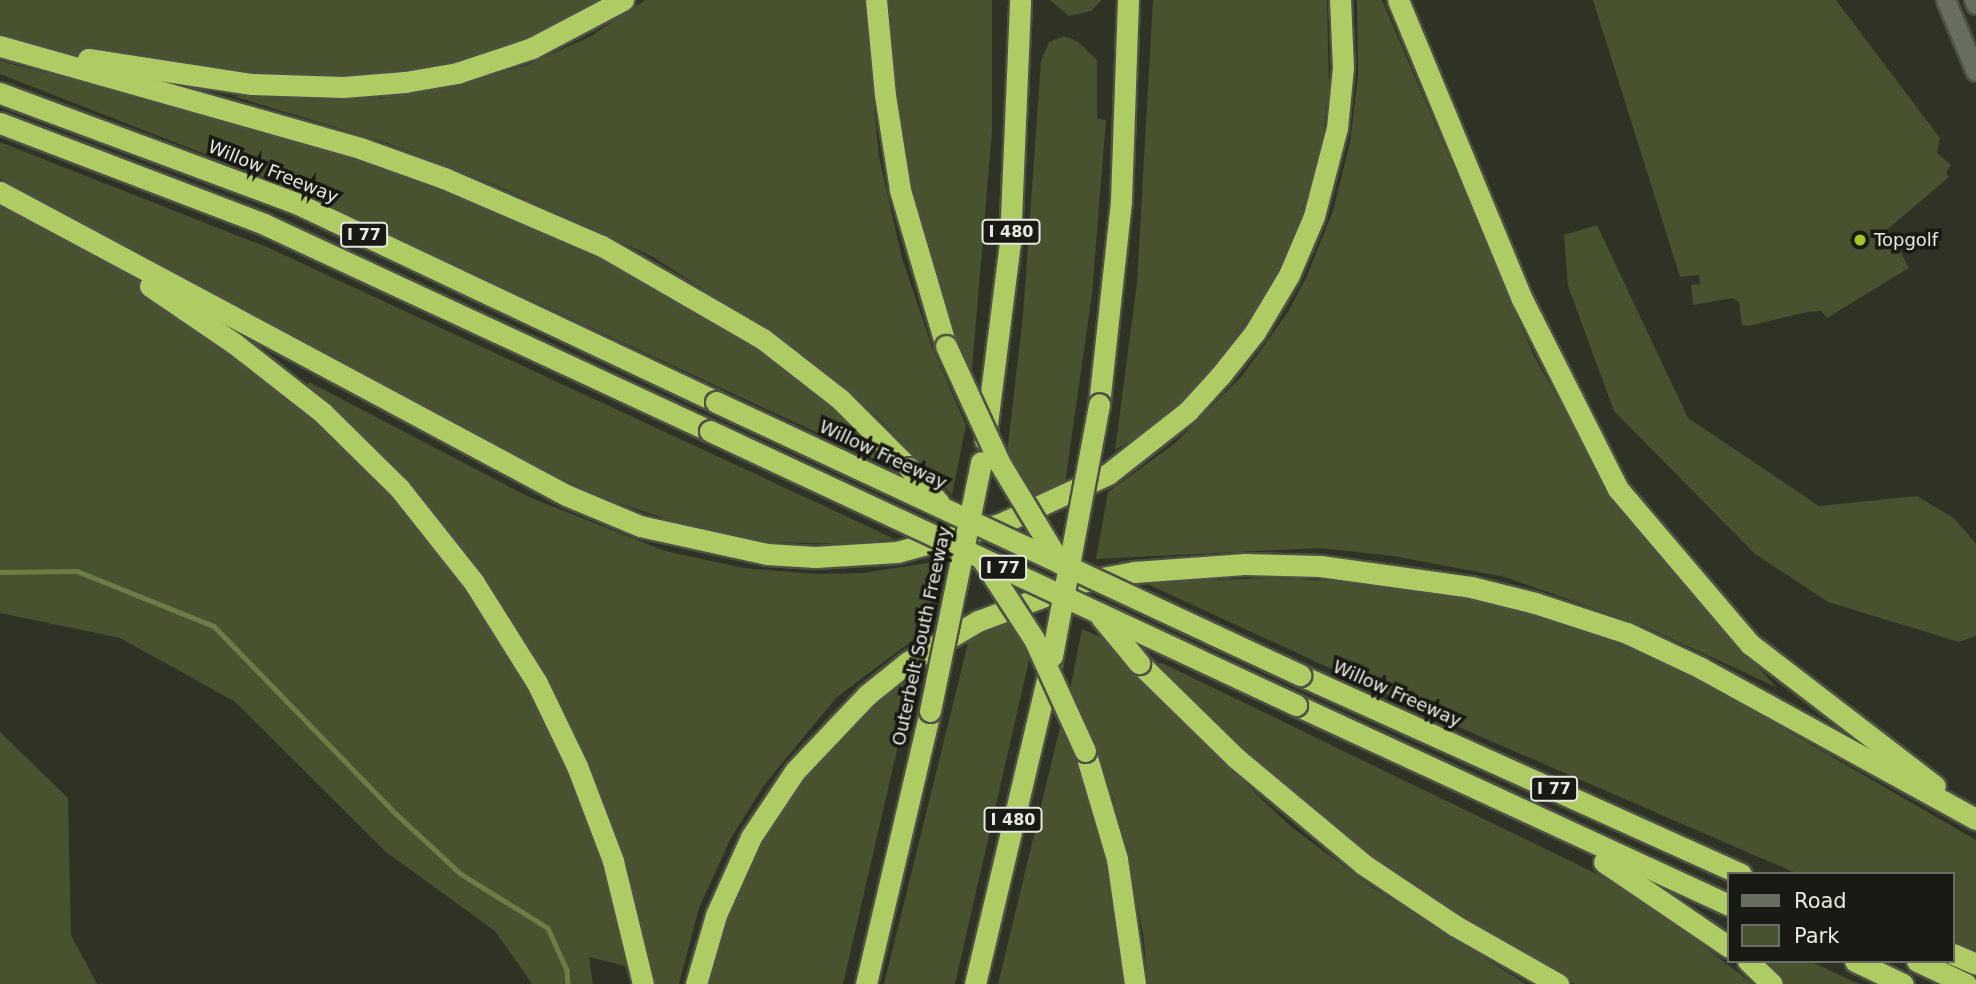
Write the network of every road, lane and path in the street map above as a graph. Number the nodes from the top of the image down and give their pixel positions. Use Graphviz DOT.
graph roads {
  1 [pos="624,0"];
  2 [pos="876,0"];
  3 [pos="1020,0"];
  4 [pos="1128,0"];
  5 [pos="1340,0"];
  6 [pos="1398,0"];
  7 [pos="1946,0"];
  8 [pos="1974,0"];
  9 [pos="1976,5"];
  10 [pos="0,45"];
  11 [pos="1976,72"];
  12 [pos="0,93"];
  13 [pos="0,123"];
  14 [pos="0,192"];
  15 [pos="64,228"];
  16 [pos="1508,806"];
  17 [pos="1976,818"];
  18 [pos="1737,872"];
  19 [pos="1728,905"];
  20 [pos="1728,946"];
  21 [pos="1955,955"];
  22 [pos="1750,963"];
  23 [pos="1859,963"];
  24 [pos="1921,963"];
  25 [pos="1976,964"];
  26 [pos="643,984"];
  27 [pos="696,984"];
  28 [pos="866,984"];
  29 [pos="975,984"];
  30 [pos="1135,984"];
  31 [pos="1558,984"];
  32 [pos="1772,984"];
  33 [pos="1903,984"];
  34 [pos="1966,984"];
  1 -- 10 [label="highway"];
  2 -- 31 [label="highway, bridge"];
  3 -- 28 [label="highway, Outerbelt South Freeway / I 480, bridge"];
  4 -- 29 [label="highway, I 480, bridge"];
  5 -- 15 [label="highway"];
  6 -- 17 [label="highway"];
  7 -- 11 [label="street"];
  8 -- 9 [label="street"];
  10 -- 30 [label="highway, bridge"];
  12 -- 18 [label="highway, Willow Freeway / I 77, bridge"];
  13 -- 16 [label="highway, I 77, bridge"];
  14 -- 15 [label="highway"];
  15 -- 26 [label="highway"];
  16 -- 19 [label="highway, I 77"];
  16 -- 20 [label="highway"];
  17 -- 27 [label="highway"];
  21 -- 25 [label="highway"];
  22 -- 32 [label="highway"];
  23 -- 33 [label="highway"];
  24 -- 34 [label="highway"];
}
